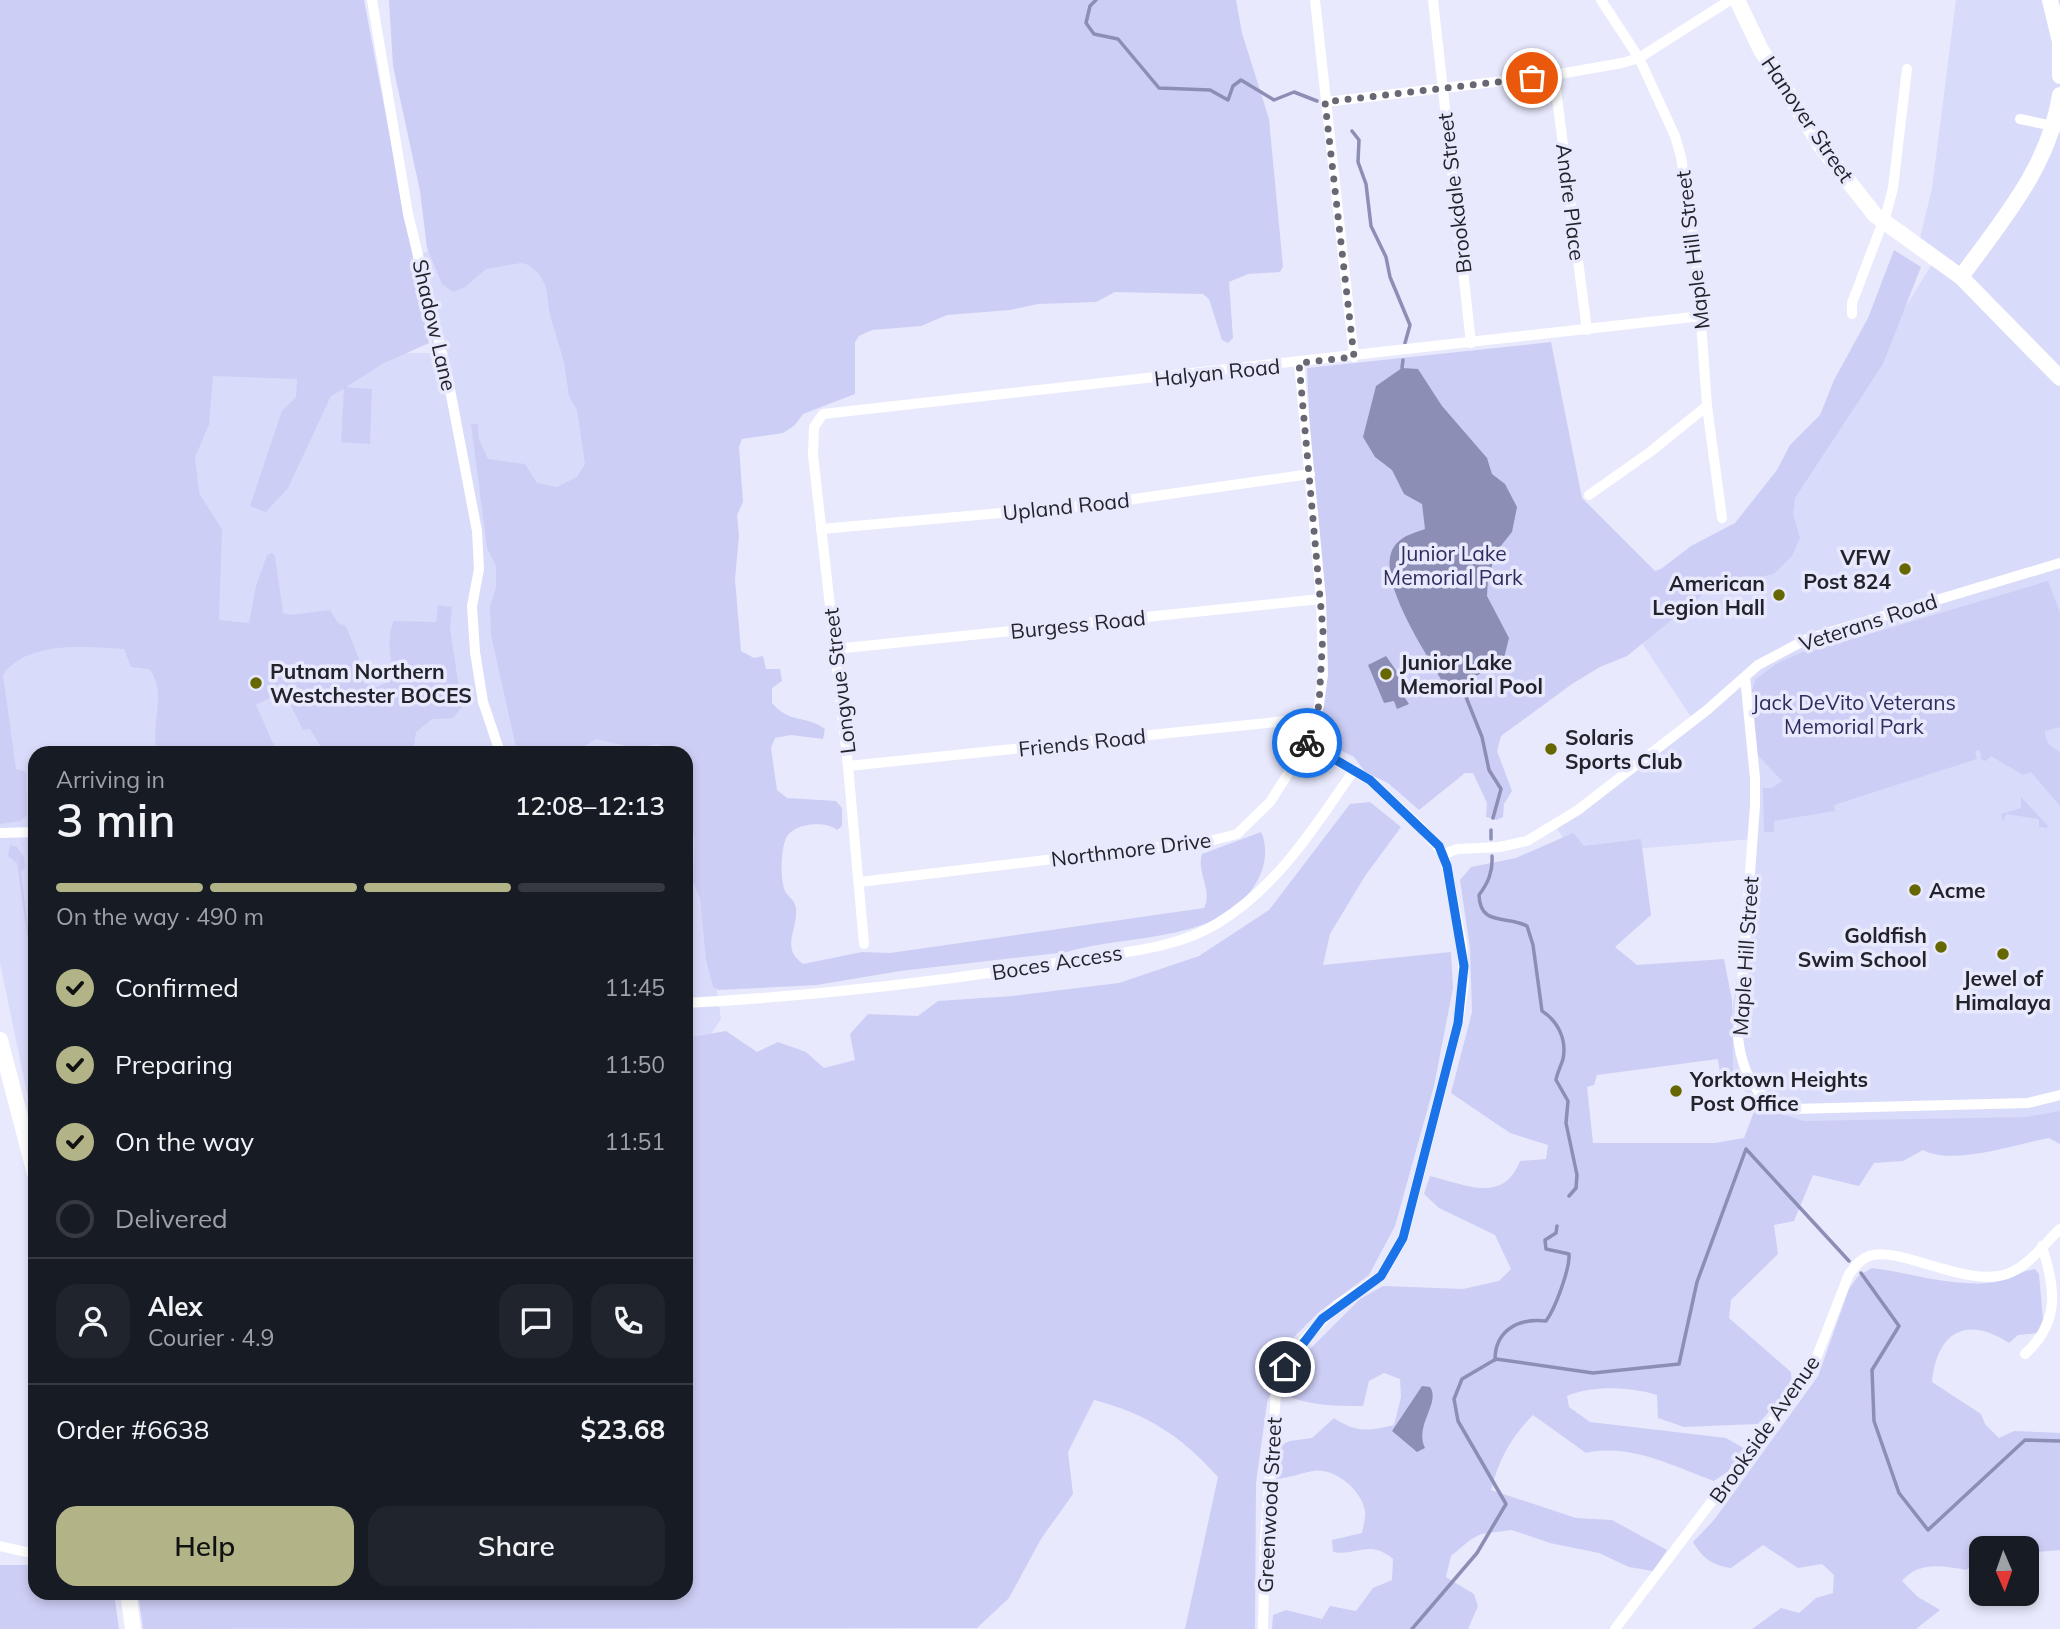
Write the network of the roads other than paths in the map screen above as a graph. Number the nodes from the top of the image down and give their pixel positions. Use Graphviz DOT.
graph roads {
  1 [pos="372,0"];
  2 [pos="1315,0"];
  3 [pos="1433,0"];
  4 [pos="1601,0"];
  5 [pos="1730,0"];
  6 [pos="1737,0"];
  7 [pos="2050,0"];
  8 [pos="1639,58"];
  9 [pos="1907,69"];
  10 [pos="1554,75"];
  11 [pos="2060,76"];
  12 [pos="1442,88"];
  13 [pos="2060,95"];
  14 [pos="1325,102"];
  15 [pos="2020,119"];
  16 [pos="2057,127"];
  17 [pos="1884,221"];
  18 [pos="1961,277"];
  19 [pos="1852,314"];
  20 [pos="1702,316"];
  21 [pos="1587,330"];
  22 [pos="1471,343"];
  23 [pos="1354,357"];
  24 [pos="1299,363"];
  25 [pos="2060,378"];
  26 [pos="1707,405"];
  27 [pos="817,419"];
  28 [pos="1310,474"];
  29 [pos="1589,495"];
  30 [pos="1723,518"];
  31 [pos="821,529"];
  32 [pos="2060,563"];
  33 [pos="1321,599"];
  34 [pos="835,649"];
  35 [pos="1745,677"];
  36 [pos="1315,718"];
  37 [pos="1307,744"];
  38 [pos="498,746"];
  39 [pos="848,766"];
  40 [pos="1354,771"];
  41 [pos="28,832"];
  42 [pos="0,833"];
  43 [pos="1444,854"];
  44 [pos="859,882"];
  45 [pos="863,944"];
  46 [pos="693,1002"];
  47 [pos="0,1040"];
  48 [pos="2060,1095"];
  49 [pos="28,1147"];
  50 [pos="2060,1228"];
  51 [pos="2042,1246"];
  52 [pos="2025,1354"];
  53 [pos="0,1546"];
  54 [pos="28,1552"];
  55 [pos="129,1600"];
  56 [pos="133,1629"];
  57 [pos="1263,1629"];
  58 [pos="1615,1629"];
  1 -- 38 [label="street, Shadow Lane"];
  2 -- 14 [label="street"];
  3 -- 12 [label="street, Brookdale Street"];
  4 -- 8 [label="street, Maple Hill Street"];
  5 -- 8 [label="street"];
  6 -- 17 [label="street, Hanover Street"];
  7 -- 11 [label="street"];
  8 -- 10 [label="street"];
  8 -- 20 [label="street, Maple Hill Street"];
  9 -- 17 [label="street"];
  10 -- 12 [label="street"];
  10 -- 21 [label="street, Andre Place"];
  12 -- 14 [label="street"];
  12 -- 22 [label="street, Brookdale Street"];
  13 -- 16 [label="street"];
  14 -- 23 [label="street"];
  15 -- 16 [label="street"];
  16 -- 18 [label="street"];
  17 -- 18 [label="street, Hanover Street"];
  17 -- 19 [label="street"];
  18 -- 25 [label="street, Hanover Street"];
  20 -- 21 [label="street, Halyan Road"];
  20 -- 26 [label="street, Maple Hill Street"];
  21 -- 22 [label="street, Halyan Road"];
  22 -- 23 [label="street, Halyan Road"];
  23 -- 24 [label="street, Halyan Road"];
  24 -- 27 [label="street, Halyan Road"];
  24 -- 28 [label="street, Northmore Drive"];
  26 -- 29 [label="street"];
  26 -- 30 [label="street, Maple Hill Street"];
  27 -- 31 [label="street, Longvue Street"];
  28 -- 31 [label="street, Upland Road"];
  28 -- 33 [label="street, Northmore Drive"];
  31 -- 34 [label="street, Longvue Street"];
  32 -- 35 [label="street, Veterans Road"];
  33 -- 34 [label="street, Burgess Road"];
  33 -- 36 [label="street, Northmore Drive"];
  34 -- 39 [label="street, Longvue Street"];
  35 -- 43 [label="street, Veterans Road"];
  35 -- 48 [label="street, Maple Hill Street"];
  36 -- 37 [label="street, Northmore Drive"];
  36 -- 39 [label="street, Friends Road"];
  37 -- 40 [label="street"];
  37 -- 44 [label="street, Northmore Drive"];
  39 -- 44 [label="street, Longvue Street"];
  40 -- 43 [label="street"];
  40 -- 46 [label="street, Boces Access"];
  41 -- 42 [label="street"];
  43 -- 57 [label="street, Greenwood Street"];
  44 -- 45 [label="street, Longvue Street"];
  47 -- 49 [label="street"];
  50 -- 51 [label="street, Brookside Avenue"];
  51 -- 52 [label="street"];
  51 -- 58 [label="street, Brookside Avenue"];
  53 -- 54 [label="street"];
  55 -- 56 [label="street"];
}
